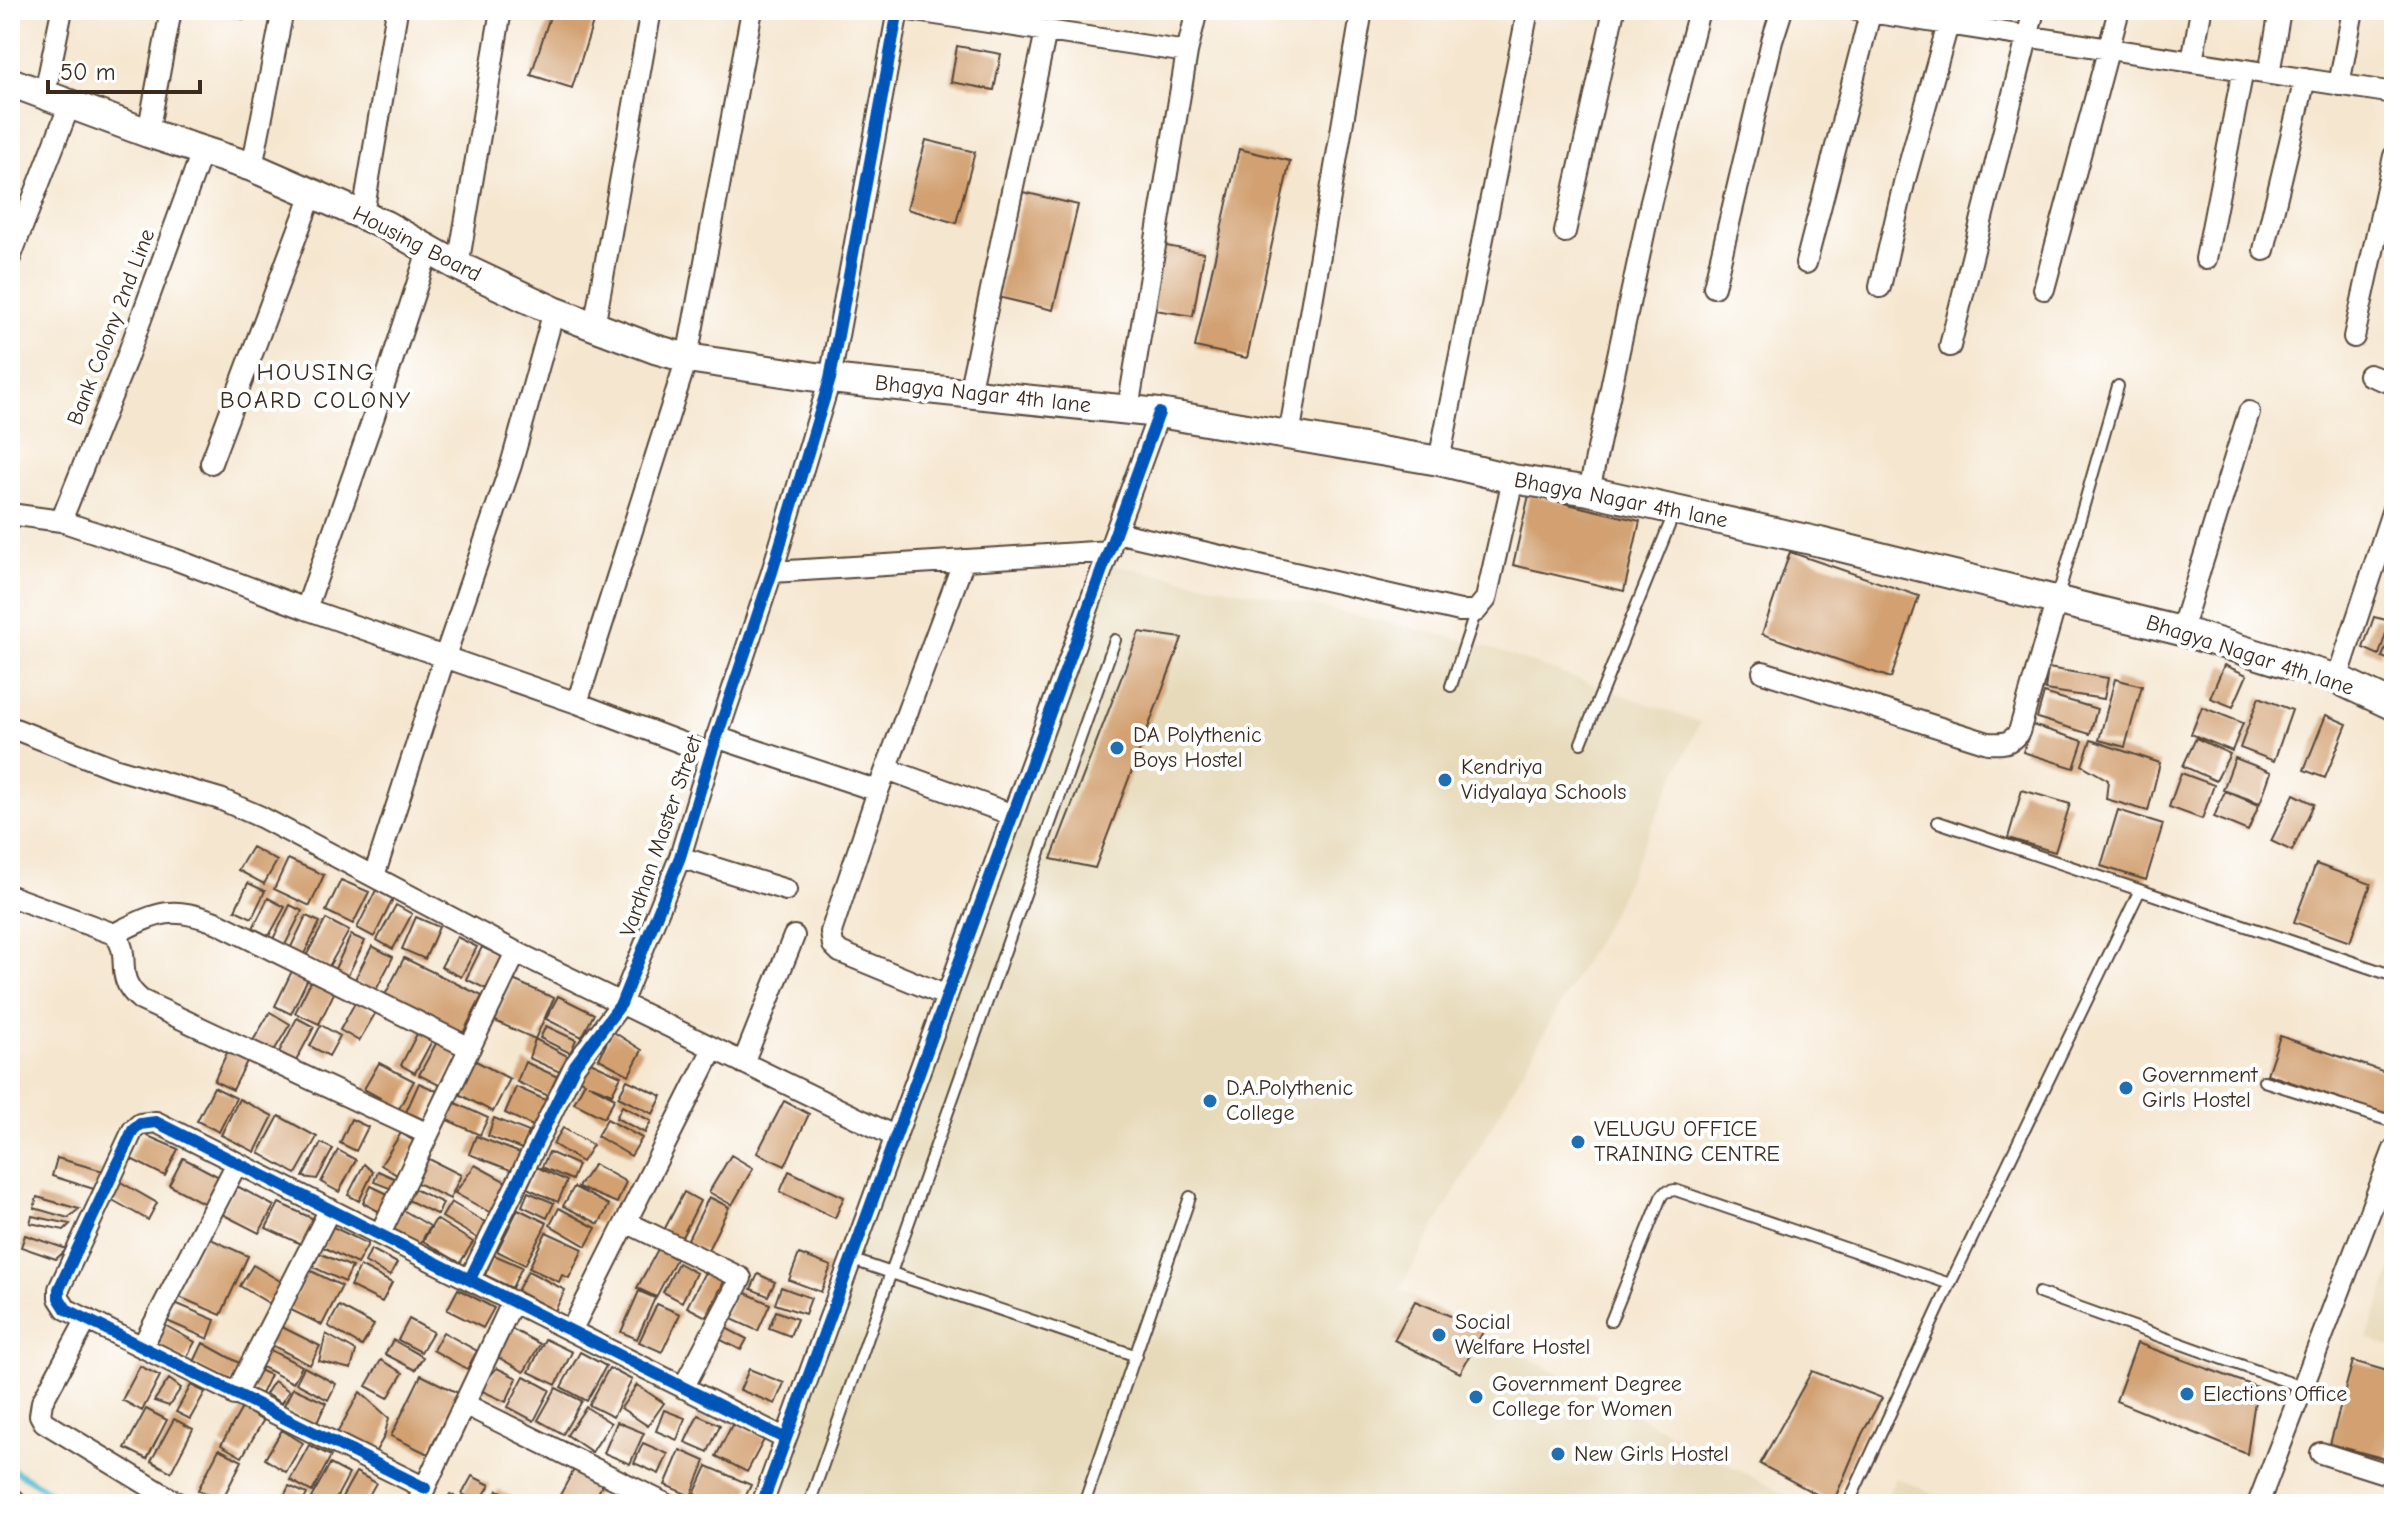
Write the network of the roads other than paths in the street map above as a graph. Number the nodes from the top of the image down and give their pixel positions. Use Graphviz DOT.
graph roads {
  1 [pos="62,10"];
  2 [pos="171,10"];
  3 [pos="283,10"];
  4 [pos="397,10"];
  5 [pos="501,10"];
  6 [pos="651,10"];
  7 [pos="752,10"];
  8 [pos="898,10"];
  9 [pos="909,10"];
  10 [pos="1197,10"];
  11 [pos="1362,10"];
  12 [pos="1528,10"];
  13 [pos="1614,10"];
  14 [pos="1699,10"];
  15 [pos="1782,10"];
  16 [pos="2034,10"];
  17 [pos="2119,10"];
  18 [pos="2201,10"];
  19 [pos="2280,10"];
  20 [pos="2353,10"];
  21 [pos="1866,11"];
  22 [pos="1950,17"];
  23 [pos="1046,31"];
  24 [pos="2028,36"];
  25 [pos="2109,49"];
  26 [pos="1187,52"];
  27 [pos="2192,62"];
  28 [pos="2243,70"];
  29 [pos="2269,74"];
  30 [pos="2305,79"];
  31 [pos="10,82"];
  32 [pos="2339,85"];
  33 [pos="2394,93"];
  34 [pos="58,98"];
  35 [pos="148,133"];
  36 [pos="203,149"];
  37 [pos="2394,156"];
  38 [pos="252,167"];
  39 [pos="312,194"];
  40 [pos="363,214"];
  41 [pos="1565,232"];
  42 [pos="429,248"];
  43 [pos="2264,250"];
  44 [pos="10,258"];
  45 [pos="2206,259"];
  46 [pos="1806,263"];
  47 [pos="458,266"];
  48 [pos="1714,287"];
  49 [pos="1880,287"];
  50 [pos="2044,289"];
  51 [pos="554,311"];
  52 [pos="594,327"];
  53 [pos="2354,337"];
  54 [pos="1950,346"];
  55 [pos="687,358"];
  56 [pos="2369,375"];
  57 [pos="830,379"];
  58 [pos="2394,384"];
  59 [pos="2118,386"];
  60 [pos="969,393"];
  61 [pos="1128,409"];
  62 [pos="2249,412"];
  63 [pos="1159,413"];
  64 [pos="1289,436"];
  65 [pos="1439,461"];
  66 [pos="211,463"];
  67 [pos="1513,479"];
  68 [pos="1589,491"];
  69 [pos="2394,506"];
  70 [pos="1676,509"];
  71 [pos="10,514"];
  72 [pos="61,521"];
  73 [pos="1113,542"];
  74 [pos="964,560"];
  75 [pos="772,572"];
  76 [pos="2057,599"];
  77 [pos="306,609"];
  78 [pos="1476,611"];
  79 [pos="2181,631"];
  80 [pos="1115,640"];
  81 [pos="445,656"];
  82 [pos="1763,672"];
  83 [pos="2337,679"];
  84 [pos="1451,686"];
  85 [pos="577,703"];
  86 [pos="2394,706"];
  87 [pos="10,727"];
  88 [pos="1581,743"];
  89 [pos="714,746"];
  90 [pos="887,769"];
  91 [pos="878,791"];
  92 [pos="1013,815"];
  93 [pos="1938,822"];
  94 [pos="680,857"];
  95 [pos="374,876"];
  96 [pos="786,890"];
  97 [pos="2139,892"];
  98 [pos="10,896"];
  99 [pos="114,934"];
  100 [pos="794,936"];
  101 [pos="516,952"];
  102 [pos="2394,976"];
  103 [pos="947,996"];
  104 [pos="621,1004"];
  105 [pos="470,1048"];
  106 [pos="713,1049"];
  107 [pos="743,1063"];
  108 [pos="2264,1081"];
  109 [pos="2394,1122"];
  110 [pos="428,1134"];
  111 [pos="896,1137"];
  112 [pos="2394,1149"];
  113 [pos="237,1163"];
  114 [pos="1190,1197"];
  115 [pos="330,1209"];
  116 [pos="626,1222"];
  117 [pos="380,1234"];
  118 [pos="850,1259"];
  119 [pos="892,1273"];
  120 [pos="470,1279"];
  121 [pos="1950,1284"];
  122 [pos="2039,1293"];
  123 [pos="513,1301"];
  124 [pos="87,1319"];
  125 [pos="1611,1321"];
  126 [pos="571,1331"];
  127 [pos="142,1347"];
  128 [pos="1137,1356"];
  129 [pos="2302,1387"];
  130 [pos="683,1388"];
  131 [pos="235,1395"];
  132 [pos="464,1404"];
  133 [pos="784,1438"];
  134 [pos="2321,1453"];
  135 [pos="2394,1476"];
  136 [pos="421,1496"];
  137 [pos="179,1504"];
  138 [pos="666,1504"];
  139 [pos="762,1504"];
  140 [pos="809,1504"];
  141 [pos="1084,1504"];
  142 [pos="1844,1504"];
  143 [pos="2258,1504"];
  1 -- 34 [label="street"];
  2 -- 35 [label="street"];
  3 -- 38 [label="street"];
  4 -- 40 [label="street"];
  5 -- 47 [label="street"];
  6 -- 52 [label="street"];
  7 -- 55 [label="street"];
  8 -- 57 [label="street, Vardhan Master Street"];
  9 -- 23 [label="street"];
  10 -- 26 [label="street"];
  11 -- 64 [label="street"];
  12 -- 65 [label="street"];
  13 -- 41 [label="street"];
  14 -- 68 [label="street"];
  15 -- 48 [label="street"];
  16 -- 24 [label="street"];
  17 -- 25 [label="street"];
  18 -- 27 [label="street"];
  19 -- 29 [label="street"];
  20 -- 32 [label="street"];
  21 -- 22 [label="street"];
  21 -- 46 [label="street"];
  22 -- 24 [label="street"];
  22 -- 49 [label="street"];
  23 -- 26 [label="street"];
  23 -- 60 [label="street"];
  24 -- 25 [label="street"];
  24 -- 54 [label="street"];
  25 -- 27 [label="street"];
  25 -- 50 [label="street"];
  26 -- 61 [label="street"];
  27 -- 28 [label="street"];
  28 -- 29 [label="street"];
  28 -- 45 [label="street"];
  29 -- 30 [label="street"];
  30 -- 32 [label="street"];
  30 -- 43 [label="street"];
  31 -- 34 [label="main road, Housing Board"];
  32 -- 33 [label="street"];
  34 -- 35 [label="main road, Housing Board"];
  34 -- 44 [label="street"];
  35 -- 36 [label="main road, Housing Board"];
  36 -- 38 [label="main road, Housing Board"];
  36 -- 72 [label="street, Bank Colony 2nd Line"];
  37 -- 53 [label="street"];
  38 -- 39 [label="main road, Housing Board"];
  39 -- 40 [label="main road, Housing Board"];
  39 -- 66 [label="street"];
  40 -- 42 [label="main road, Housing Board"];
  42 -- 47 [label="main road, Housing Board"];
  42 -- 77 [label="street"];
  47 -- 51 [label="main road, Housing Board"];
  51 -- 52 [label="main road, Housing Board"];
  51 -- 81 [label="street"];
  52 -- 55 [label="main road, Housing Board"];
  55 -- 57 [label="main road, Housing Board"];
  55 -- 85 [label="street"];
  56 -- 58 [label="street"];
  57 -- 60 [label="main road, Bhagya Nagar 4th lane"];
  57 -- 75 [label="street, Vardhan Master Street"];
  59 -- 76 [label="lane"];
  60 -- 61 [label="main road, Bhagya Nagar 4th lane"];
  61 -- 63 [label="main road, Bhagya Nagar 4th lane"];
  62 -- 79 [label="street"];
  63 -- 64 [label="main road, Bhagya Nagar 4th lane"];
  63 -- 73 [label="street"];
  64 -- 65 [label="main road, Bhagya Nagar 4th lane"];
  65 -- 67 [label="main road, Bhagya Nagar 4th lane"];
  67 -- 68 [label="main road, Bhagya Nagar 4th lane"];
  67 -- 78 [label="street"];
  68 -- 70 [label="main road, Bhagya Nagar 4th lane"];
  69 -- 83 [label="street"];
  70 -- 76 [label="main road, Bhagya Nagar 4th lane"];
  70 -- 88 [label="lane"];
  71 -- 72 [label="street"];
  72 -- 77 [label="street"];
  73 -- 74 [label="street"];
  73 -- 78 [label="street"];
  73 -- 92 [label="street"];
  74 -- 75 [label="street"];
  74 -- 90 [label="street"];
  75 -- 89 [label="street, Vardhan Master Street"];
  76 -- 79 [label="main road, Bhagya Nagar 4th lane"];
  76 -- 82 [label="street"];
  77 -- 81 [label="street"];
  78 -- 84 [label="lane"];
  79 -- 83 [label="main road, Bhagya Nagar 4th lane"];
  80 -- 119 [label="lane"];
  81 -- 85 [label="street"];
  81 -- 95 [label="street"];
  83 -- 86 [label="main road, Bhagya Nagar 4th lane"];
  85 -- 89 [label="street"];
  87 -- 95 [label="street"];
  89 -- 91 [label="street"];
  89 -- 94 [label="street, Vardhan Master Street"];
  90 -- 91 [label="street"];
  90 -- 92 [label="street"];
  91 -- 103 [label="street"];
  92 -- 103 [label="street"];
  93 -- 97 [label="lane"];
  94 -- 96 [label="street"];
  94 -- 104 [label="street, Vardhan Master Street"];
  95 -- 101 [label="street"];
  97 -- 102 [label="lane"];
  97 -- 121 [label="lane"];
  98 -- 99 [label="street"];
  99 -- 105 [label="street"];
  99 -- 110 [label="street"];
  100 -- 107 [label="street"];
  101 -- 104 [label="street"];
  101 -- 105 [label="street"];
  103 -- 111 [label="street"];
  104 -- 106 [label="street"];
  104 -- 120 [label="street, Vardhan Master Street"];
  105 -- 110 [label="street"];
  106 -- 107 [label="street"];
  106 -- 116 [label="street"];
  107 -- 111 [label="street"];
  108 -- 109 [label="lane"];
  110 -- 117 [label="street"];
  111 -- 118 [label="street"];
  112 -- 129 [label="street"];
  113 -- 115 [label="street"];
  113 -- 124 [label="street"];
  113 -- 127 [label="street"];
  114 -- 128 [label="lane"];
  115 -- 117 [label="street"];
  115 -- 131 [label="street"];
  116 -- 126 [label="street"];
  116 -- 130 [label="street"];
  117 -- 120 [label="street"];
  118 -- 119 [label="lane"];
  118 -- 133 [label="street"];
  119 -- 128 [label="lane"];
  119 -- 140 [label="lane"];
  120 -- 123 [label="street"];
  121 -- 125 [label="lane"];
  121 -- 142 [label="lane"];
  122 -- 129 [label="lane"];
  123 -- 126 [label="street"];
  123 -- 132 [label="street"];
  124 -- 127 [label="street"];
  124 -- 137 [label="street"];
  126 -- 130 [label="street"];
  127 -- 131 [label="street"];
  128 -- 141 [label="lane"];
  129 -- 143 [label="street"];
  130 -- 133 [label="street"];
  131 -- 136 [label="street"];
  132 -- 136 [label="street"];
  132 -- 138 [label="street"];
  133 -- 139 [label="street"];
  134 -- 135 [label="street"];
}
